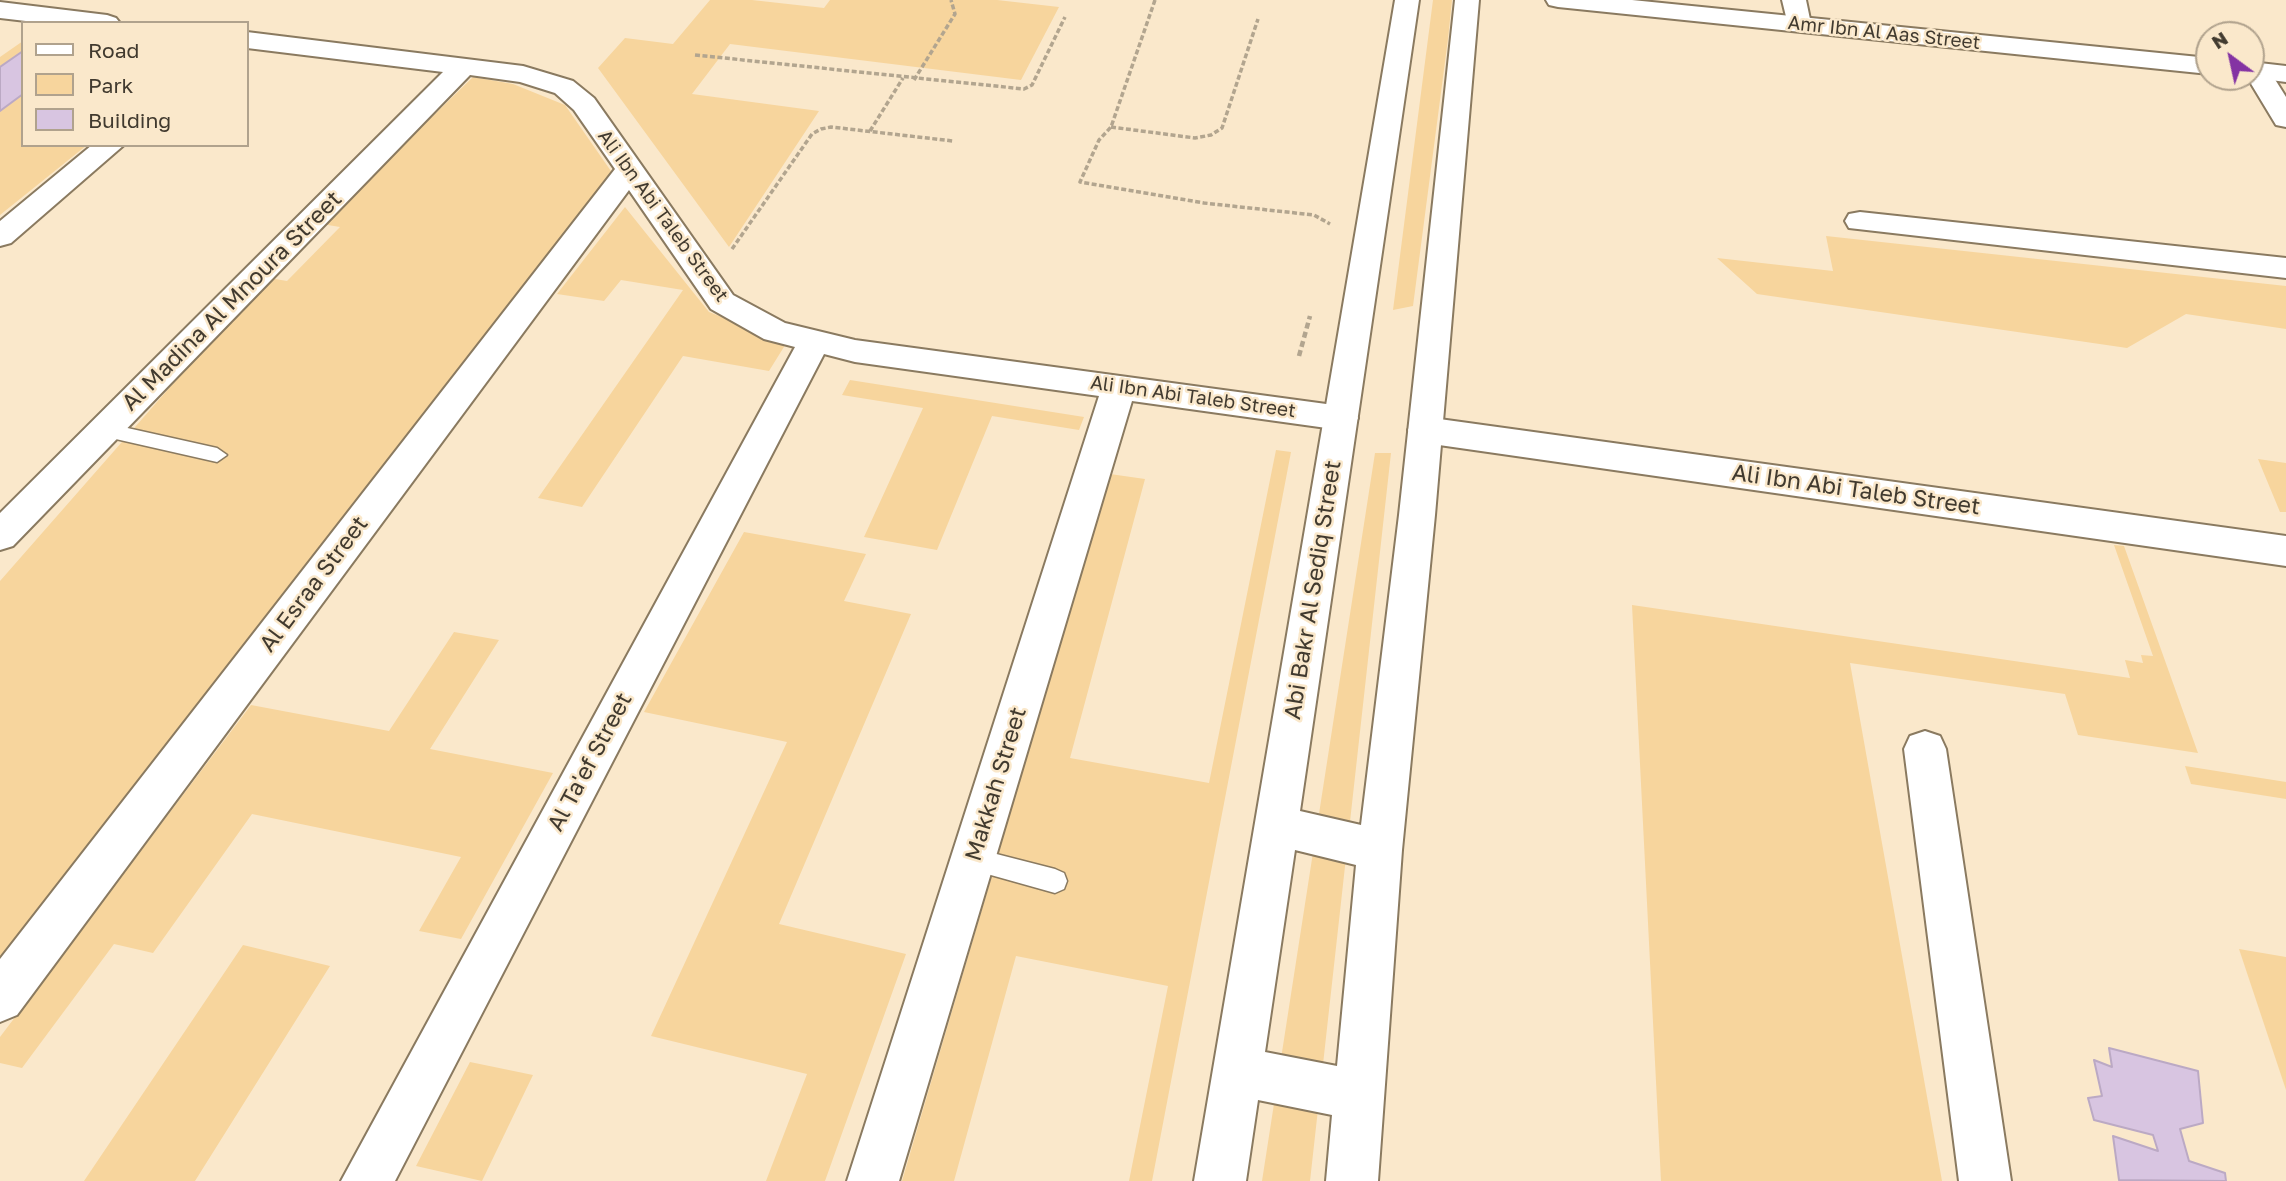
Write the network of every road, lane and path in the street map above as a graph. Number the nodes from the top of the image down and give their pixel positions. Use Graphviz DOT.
graph roads {
  1 [pos="951,0"];
  2 [pos="1155,0"];
  3 [pos="1408,0"];
  4 [pos="1467,0"];
  5 [pos="1558,0"];
  6 [pos="0,10"];
  7 [pos="1796,12"];
  8 [pos="34,14"];
  9 [pos="1065,17"];
  10 [pos="1258,19"];
  11 [pos="24,21"];
  12 [pos="91,21"];
  13 [pos="21,23"];
  14 [pos="0,37"];
  15 [pos="248,40"];
  16 [pos="695,55"];
  17 [pos="2195,64"];
  18 [pos="463,67"];
  19 [pos="2265,72"];
  20 [pos="2286,74"];
  21 [pos="902,79"];
  22 [pos="914,80"];
  23 [pos="2265,88"];
  24 [pos="2286,119"];
  25 [pos="1111,127"];
  26 [pos="870,131"];
  27 [pos="953,141"];
  28 [pos="108,147"];
  29 [pos="628,171"];
  30 [pos="1860,221"];
  31 [pos="1333,227"];
  32 [pos="0,236"];
  33 [pos="2286,268"];
  34 [pos="708,284"];
  35 [pos="1313,304"];
  36 [pos="814,343"];
  37 [pos="1299,356"];
  38 [pos="1119,387"];
  39 [pos="1340,418"];
  40 [pos="105,430"];
  41 [pos="1425,430"];
  42 [pos="217,454"];
  43 [pos="0,536"];
  44 [pos="2286,551"];
  45 [pos="1925,749"];
  46 [pos="1276,826"];
  47 [pos="1380,850"];
  48 [pos="973,859"];
  49 [pos="1055,881"];
  50 [pos="0,998"];
  51 [pos="1238,1071"];
  52 [pos="1361,1096"];
  53 [pos="367,1181"];
  54 [pos="873,1181"];
  55 [pos="1220,1181"];
  56 [pos="1352,1181"];
  57 [pos="1985,1181"];
  1 -- 22 [label="path"];
  2 -- 25 [label="path"];
  3 -- 39 [label="street, Abi Bakr Al Sediq Street"];
  4 -- 41 [label="street"];
  5 -- 7 [label="street, Amr Ibn Al Aas Street"];
  6 -- 8 [label="street"];
  7 -- 17 [label="street, Amr Ibn Al Aas Street"];
  8 -- 11 [label="street"];
  8 -- 12 [label="street"];
  9 -- 22 [label="path"];
  10 -- 25 [label="path"];
  13 -- 14 [label="street"];
  15 -- 18 [label="street, Ali Ibn Abi Taleb Street"];
  16 -- 21 [label="path"];
  18 -- 29 [label="street, Ali Ibn Abi Taleb Street"];
  18 -- 40 [label="street, Al Madina Al Mnoura Street"];
  19 -- 20 [label="street"];
  21 -- 22 [label="path"];
  21 -- 26 [label="path"];
  23 -- 24 [label="street"];
  25 -- 31 [label="path"];
  26 -- 27 [label="path"];
  26 -- 34 [label="path"];
  28 -- 32 [label="street"];
  29 -- 34 [label="street, Ali Ibn Abi Taleb Street"];
  29 -- 50 [label="street, Al Esraa Street"];
  30 -- 33 [label="street"];
  34 -- 36 [label="street, Ali Ibn Abi Taleb Street"];
  35 -- 37 [label="path"];
  36 -- 38 [label="street, Ali Ibn Abi Taleb Street"];
  36 -- 53 [label="street, Al Ta'ef Street"];
  38 -- 39 [label="street, Ali Ibn Abi Taleb Street"];
  38 -- 48 [label="street, Makkah Street"];
  39 -- 46 [label="street, Abi Bakr Al Sediq Street"];
  40 -- 42 [label="lane"];
  40 -- 43 [label="street, Al Madina Al Mnoura Street"];
  41 -- 44 [label="street, Ali Ibn Abi Taleb Street"];
  41 -- 47 [label="street"];
  45 -- 57 [label="street"];
  46 -- 47 [label="street"];
  46 -- 51 [label="street, Abi Bakr Al Sediq Street"];
  47 -- 52 [label="street"];
  48 -- 49 [label="lane"];
  48 -- 54 [label="street, Makkah Street"];
  51 -- 52 [label="street"];
  51 -- 55 [label="street, Abi Bakr Al Sediq Street"];
  52 -- 56 [label="street"];
}
